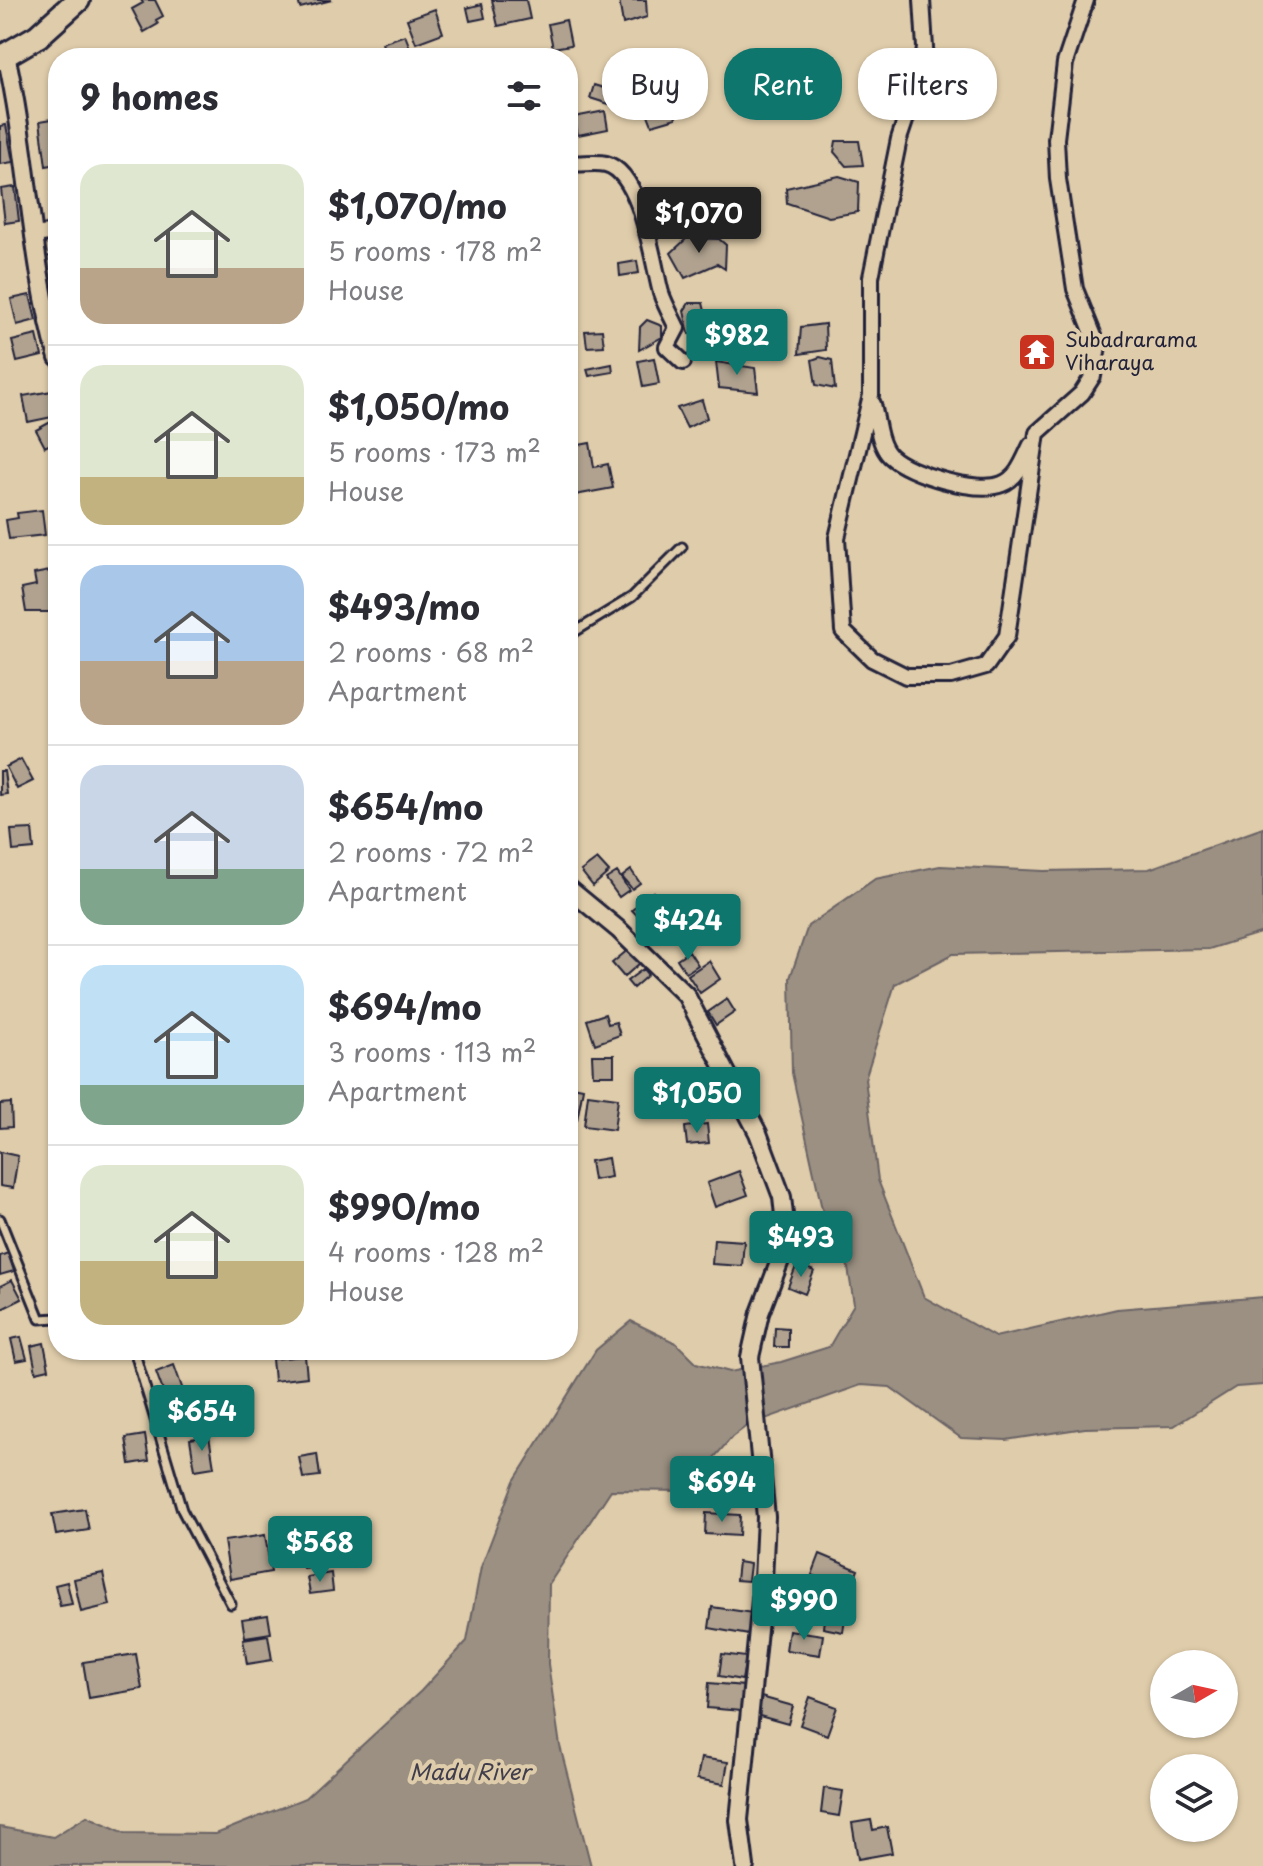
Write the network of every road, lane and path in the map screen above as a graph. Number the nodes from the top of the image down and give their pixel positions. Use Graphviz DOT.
graph roads {
  1 [pos="78,0"];
  2 [pos="922,0"];
  3 [pos="1086,0"];
  4 [pos="3,56"];
  5 [pos="578,163"];
  6 [pos="48,233"];
  7 [pos="33,235"];
  8 [pos="48,320"];
  9 [pos="683,362"];
  10 [pos="871,395"];
  11 [pos="1037,433"];
  12 [pos="682,547"];
  13 [pos="578,630"];
  14 [pos="578,896"];
  15 [pos="0,1219"];
  16 [pos="48,1319"];
  17 [pos="137,1360"];
  18 [pos="231,1604"];
  19 [pos="745,1866"];
  1 -- 4 [label="highway"];
  2 -- 10 [label="street"];
  3 -- 11 [label="street"];
  4 -- 7 [label="street"];
  5 -- 9 [label="street"];
  6 -- 7 [label="street"];
  7 -- 8 [label="street"];
  10 -- 11 [label="street"];
  10 -- 11 [label="street"];
  12 -- 13 [label="lane"];
  14 -- 19 [label="street"];
  15 -- 16 [label="lane"];
  17 -- 18 [label="lane"];
}
